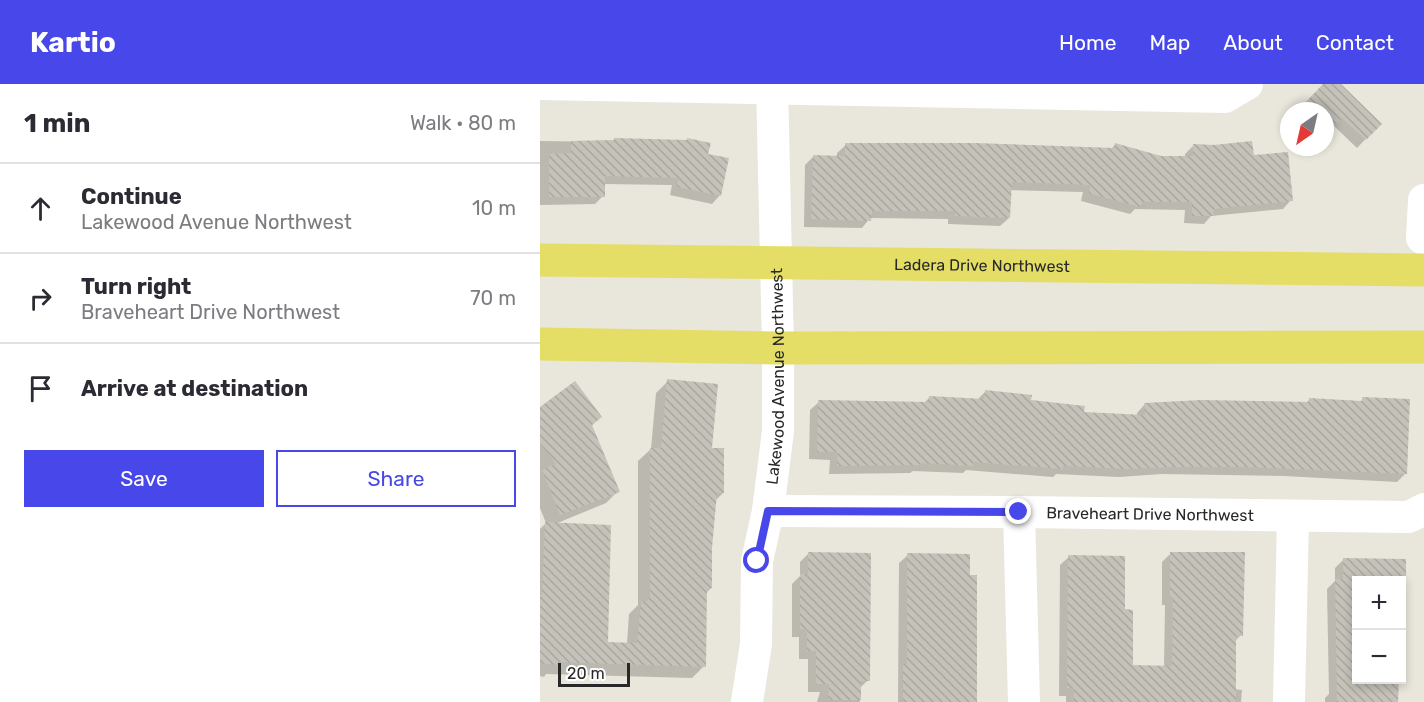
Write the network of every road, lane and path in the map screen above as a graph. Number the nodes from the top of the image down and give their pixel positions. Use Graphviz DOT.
graph roads {
  1 [pos="540,84"];
  2 [pos="1246,84"];
  3 [pos="772,86"];
  4 [pos="1043,88"];
  5 [pos="1424,200"];
  6 [pos="1424,239"];
  7 [pos="540,260"];
  8 [pos="775,262"];
  9 [pos="1424,270"];
  10 [pos="540,344"];
  11 [pos="1424,347"];
  12 [pos="778,348"];
  13 [pos="1424,509"];
  14 [pos="768,511"];
  15 [pos="1019,512"];
  16 [pos="1293,517"];
  17 [pos="747,702"];
  18 [pos="1024,702"];
  19 [pos="1289,702"];
  1 -- 3 [label="street"];
  2 -- 4 [label="street"];
  3 -- 4 [label="street"];
  3 -- 8 [label="street, Lakewood Avenue Northwest"];
  5 -- 6 [label="street"];
  7 -- 8 [label="main road, Ladera Drive Northwest"];
  8 -- 9 [label="main road, Ladera Drive Northwest"];
  8 -- 12 [label="street, Lakewood Avenue Northwest"];
  10 -- 12 [label="main road"];
  11 -- 12 [label="main road"];
  12 -- 14 [label="street, Lakewood Avenue Northwest"];
  13 -- 16 [label="street, Braveheart Drive Northwest"];
  14 -- 15 [label="street, Braveheart Drive Northwest"];
  14 -- 17 [label="street, Lakewood Avenue Northwest"];
  15 -- 16 [label="street, Braveheart Drive Northwest"];
  15 -- 18 [label="street"];
  16 -- 19 [label="street"];
}
